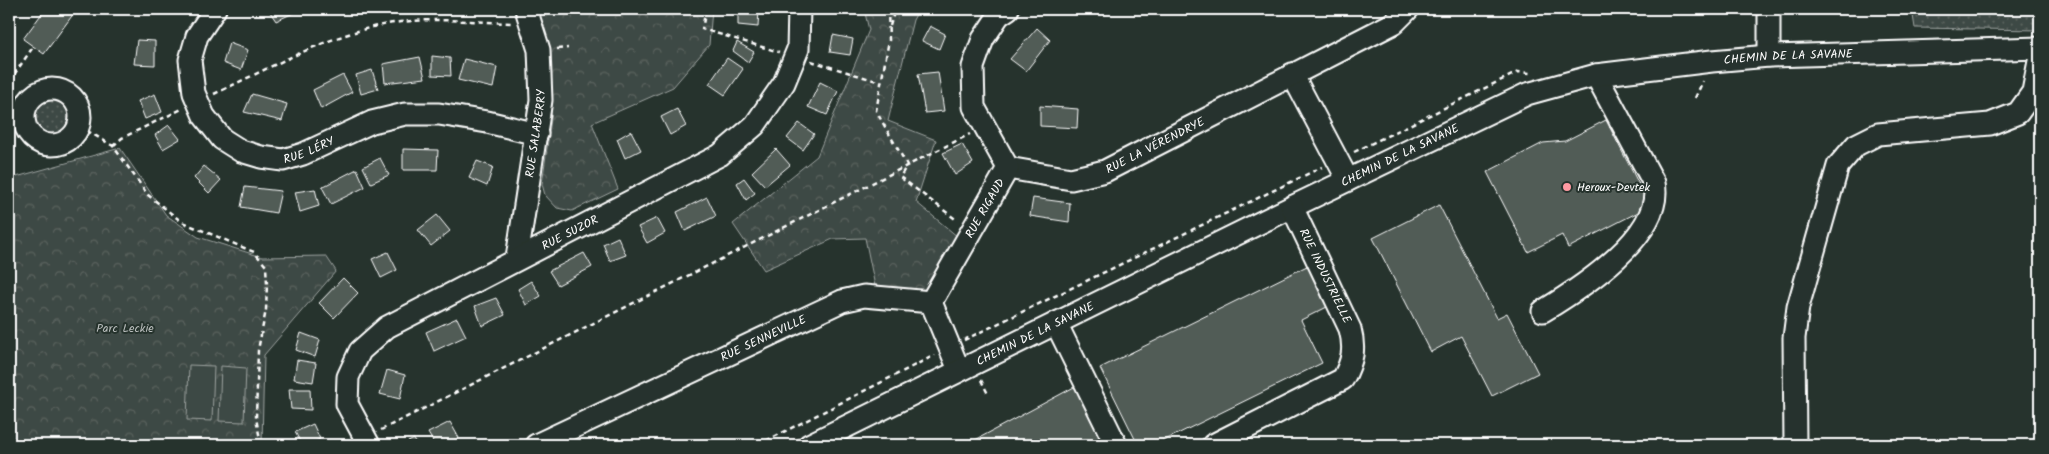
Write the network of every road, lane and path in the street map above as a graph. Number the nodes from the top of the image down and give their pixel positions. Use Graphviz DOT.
graph roads {
  1 [pos="215,9"];
  2 [pos="799,9"];
  3 [pos="888,9"];
  4 [pos="895,9"];
  5 [pos="1008,9"];
  6 [pos="1408,9"];
  7 [pos="1770,9"];
  8 [pos="529,16"];
  9 [pos="888,29"];
  10 [pos="33,47"];
  11 [pos="2040,48"];
  12 [pos="1769,56"];
  13 [pos="2040,56"];
  14 [pos="1292,74"];
  15 [pos="1596,75"];
  16 [pos="9,82"];
  17 [pos="1556,86"];
  18 [pos="198,102"];
  19 [pos="17,107"];
  20 [pos="79,126"];
  21 [pos="985,126"];
  22 [pos="537,134"];
  23 [pos="114,146"];
  24 [pos="1337,160"];
  25 [pos="907,165"];
  26 [pos="1008,168"];
  27 [pos="1348,180"];
  28 [pos="1292,207"];
  29 [pos="971,231"];
  30 [pos="517,258"];
  31 [pos="931,302"];
  32 [pos="1543,311"];
  33 [pos="1056,323"];
  34 [pos="961,341"];
  35 [pos="938,354"];
  36 [pos="969,372"];
  37 [pos="989,396"];
  38 [pos="367,441"];
  39 [pos="261,445"];
  40 [pos="536,445"];
  41 [pos="758,445"];
  42 [pos="809,445"];
  43 [pos="1116,445"];
  44 [pos="1213,445"];
  45 [pos="1794,445"];
  1 -- 18 [label="street, RUE LÉRY"];
  2 -- 30 [label="street, RUE SUZOR"];
  3 -- 9 [label="path"];
  4 -- 9 [label="path"];
  5 -- 21 [label="street, RUE RIGAUD"];
  6 -- 14 [label="street, RUE LA VÉRENDRYE"];
  7 -- 12 [label="street"];
  8 -- 18 [label="path"];
  8 -- 22 [label="street, RUE SALABERRY"];
  9 -- 25 [label="path"];
  10 -- 16 [label="path"];
  11 -- 12 [label="street, CHEMIN DE LA SAVANE"];
  12 -- 15 [label="street, CHEMIN DE LA SAVANE"];
  13 -- 45 [label="street"];
  14 -- 24 [label="street"];
  14 -- 26 [label="street, RUE LA VÉRENDRYE"];
  15 -- 17 [label="street, CHEMIN DE LA SAVANE"];
  15 -- 32 [label="street"];
  17 -- 24 [label="path"];
  17 -- 27 [label="street, CHEMIN DE LA SAVANE"];
  18 -- 22 [label="street, RUE LÉRY"];
  18 -- 23 [label="path"];
  19 -- 20 [label="street"];
  19 -- 20 [label="street"];
  20 -- 23 [label="path"];
  21 -- 25 [label="path"];
  21 -- 26 [label="street, RUE RIGAUD"];
  22 -- 30 [label="street, RUE SALABERRY"];
  23 -- 39 [label="path"];
  24 -- 27 [label="street"];
  24 -- 34 [label="path"];
  25 -- 29 [label="path"];
  25 -- 38 [label="path"];
  26 -- 29 [label="street, RUE RIGAUD"];
  27 -- 28 [label="street, CHEMIN DE LA SAVANE"];
  28 -- 33 [label="street, CHEMIN DE LA SAVANE"];
  28 -- 44 [label="street, RUE INDUSTRIELLE"];
  29 -- 31 [label="street, RUE RIGAUD"];
  30 -- 38 [label="street, RUE SUZOR"];
  31 -- 36 [label="street"];
  31 -- 40 [label="street, RUE SENNEVILLE"];
  33 -- 36 [label="street, CHEMIN DE LA SAVANE"];
  33 -- 43 [label="street"];
  35 -- 41 [label="path"];
  36 -- 37 [label="path"];
  36 -- 42 [label="street, CHEMIN DE LA SAVANE"];
}
